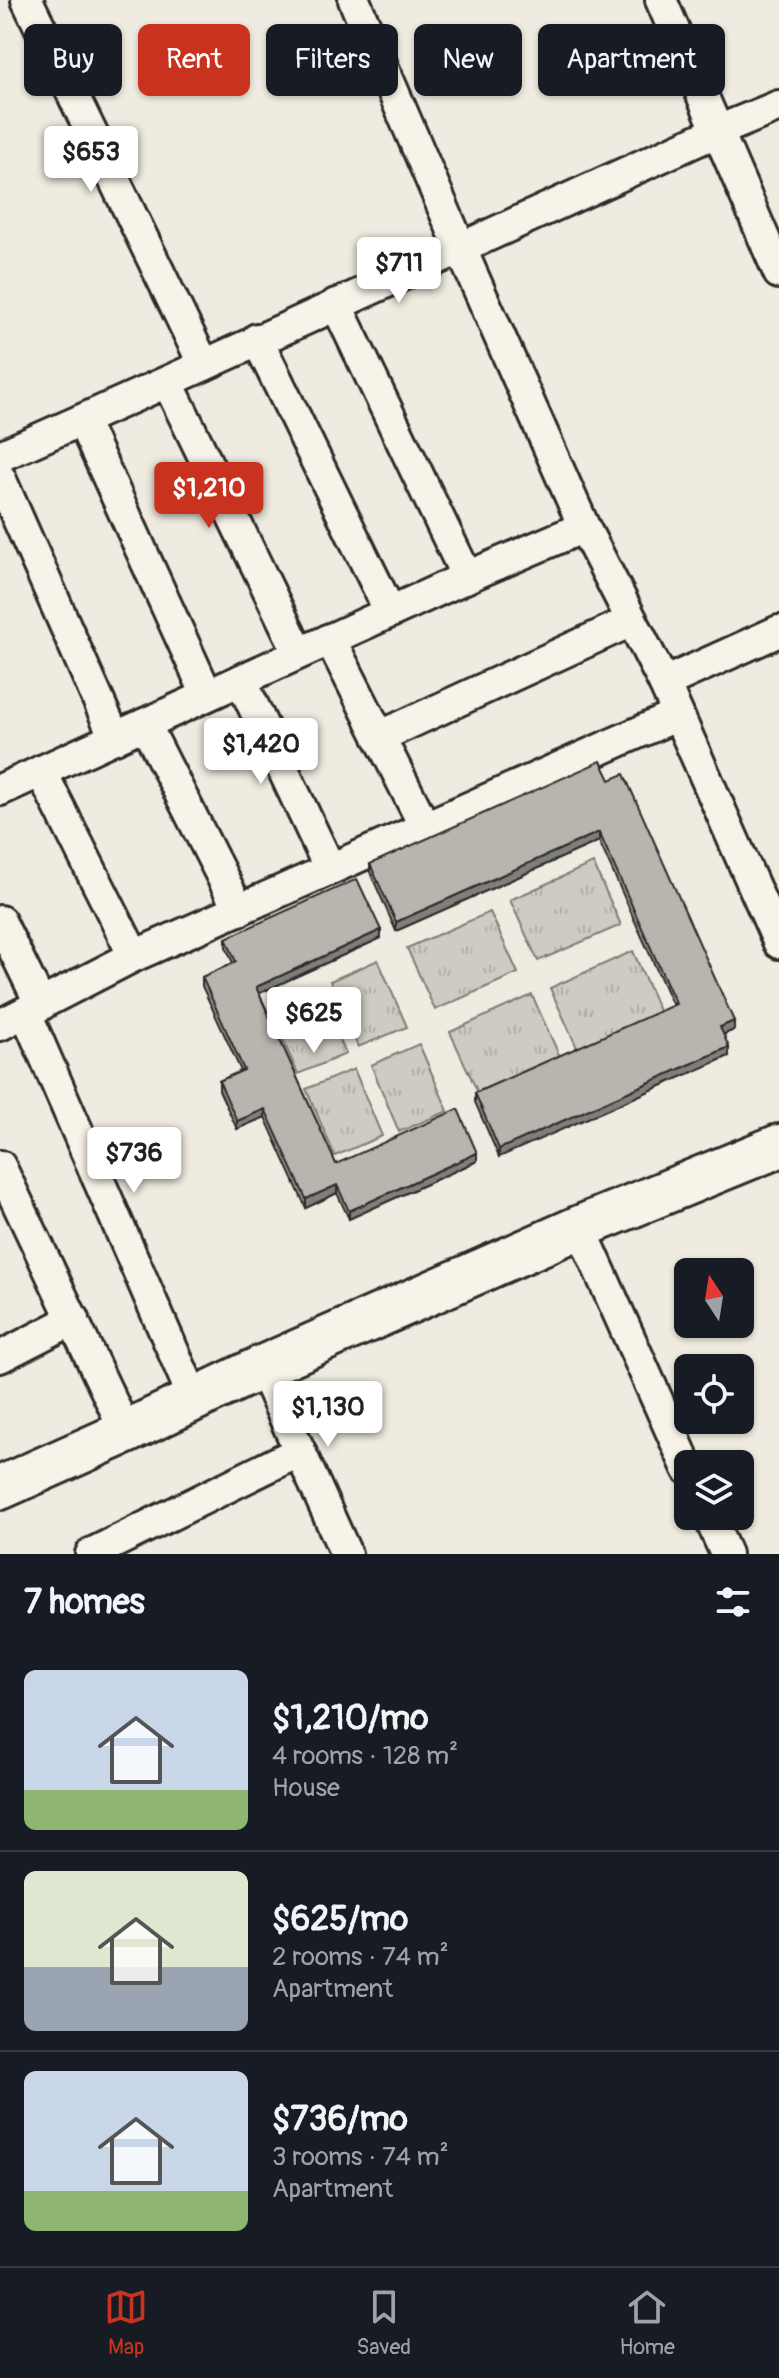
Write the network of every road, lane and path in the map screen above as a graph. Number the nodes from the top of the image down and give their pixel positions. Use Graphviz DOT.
graph roads {
  1 [pos="27,0"];
  2 [pos="354,0"];
  3 [pos="661,0"];
  4 [pos="779,106"];
  5 [pos="718,131"];
  6 [pos="460,247"];
  7 [pos="779,273"];
  8 [pos="336,304"];
  9 [pos="257,339"];
  10 [pos="204,365"];
  11 [pos="168,383"];
  12 [pos="82,420"];
  13 [pos="0,456"];
  14 [pos="0,478"];
  15 [pos="584,527"];
  16 [pos="467,577"];
  17 [pos="390,612"];
  18 [pos="631,621"];
  19 [pos="779,631"];
  20 [pos="330,639"];
  21 [pos="299,653"];
  22 [pos="241,680"];
  23 [pos="664,683"];
  24 [pos="207,695"];
  25 [pos="678,715"];
  26 [pos="145,724"];
  27 [pos="379,737"];
  28 [pos="115,738"];
  29 [pos="41,771"];
  30 [pos="1,787"];
  31 [pos="425,827"];
  32 [pos="330,869"];
  33 [pos="239,910"];
  34 [pos="0,921"];
  35 [pos="779,943"];
  36 [pos="134,956"];
  37 [pos="22,1014"];
  38 [pos="779,1146"];
  39 [pos="0,1166"];
  40 [pos="580,1227"];
  41 [pos="74,1319"];
  42 [pos="0,1357"];
  43 [pos="262,1367"];
  44 [pos="194,1399"];
  45 [pos="126,1432"];
  46 [pos="680,1450"];
  47 [pos="300,1451"];
  48 [pos="0,1488"];
  49 [pos="715,1530"];
  50 [pos="91,1554"];
  51 [pos="346,1554"];
  52 [pos="726,1554"];
  1 -- 10 [label="street"];
  2 -- 6 [label="street"];
  3 -- 5 [label="street"];
  4 -- 5 [label="street"];
  5 -- 6 [label="street"];
  5 -- 7 [label="street"];
  6 -- 8 [label="street"];
  6 -- 15 [label="street"];
  8 -- 9 [label="street"];
  8 -- 16 [label="street"];
  9 -- 10 [label="street"];
  9 -- 17 [label="street"];
  10 -- 11 [label="street"];
  11 -- 12 [label="street"];
  11 -- 21 [label="street"];
  12 -- 13 [label="street"];
  12 -- 24 [label="street"];
  14 -- 28 [label="street"];
  15 -- 16 [label="street"];
  15 -- 18 [label="street"];
  16 -- 17 [label="street"];
  17 -- 20 [label="street"];
  18 -- 23 [label="street"];
  18 -- 27 [label="street"];
  19 -- 23 [label="street"];
  20 -- 21 [label="street"];
  20 -- 27 [label="street"];
  21 -- 22 [label="street"];
  22 -- 24 [label="street"];
  22 -- 32 [label="street"];
  23 -- 25 [label="street"];
  24 -- 26 [label="street"];
  25 -- 31 [label="street"];
  25 -- 35 [label="street"];
  26 -- 28 [label="street"];
  26 -- 33 [label="street"];
  27 -- 31 [label="street"];
  28 -- 29 [label="street"];
  29 -- 30 [label="street"];
  29 -- 36 [label="street"];
  31 -- 32 [label="street"];
  32 -- 33 [label="street"];
  33 -- 36 [label="street"];
  34 -- 37 [label="street"];
  36 -- 37 [label="street"];
  37 -- 44 [label="street"];
  38 -- 40 [label="street"];
  39 -- 41 [label="street"];
  40 -- 43 [label="street"];
  40 -- 46 [label="street"];
  41 -- 42 [label="street"];
  41 -- 45 [label="street"];
  43 -- 44 [label="street"];
  43 -- 47 [label="street"];
  44 -- 45 [label="street"];
  45 -- 48 [label="street"];
  47 -- 50 [label="street"];
  47 -- 51 [label="street"];
  49 -- 52 [label="street"];
}
